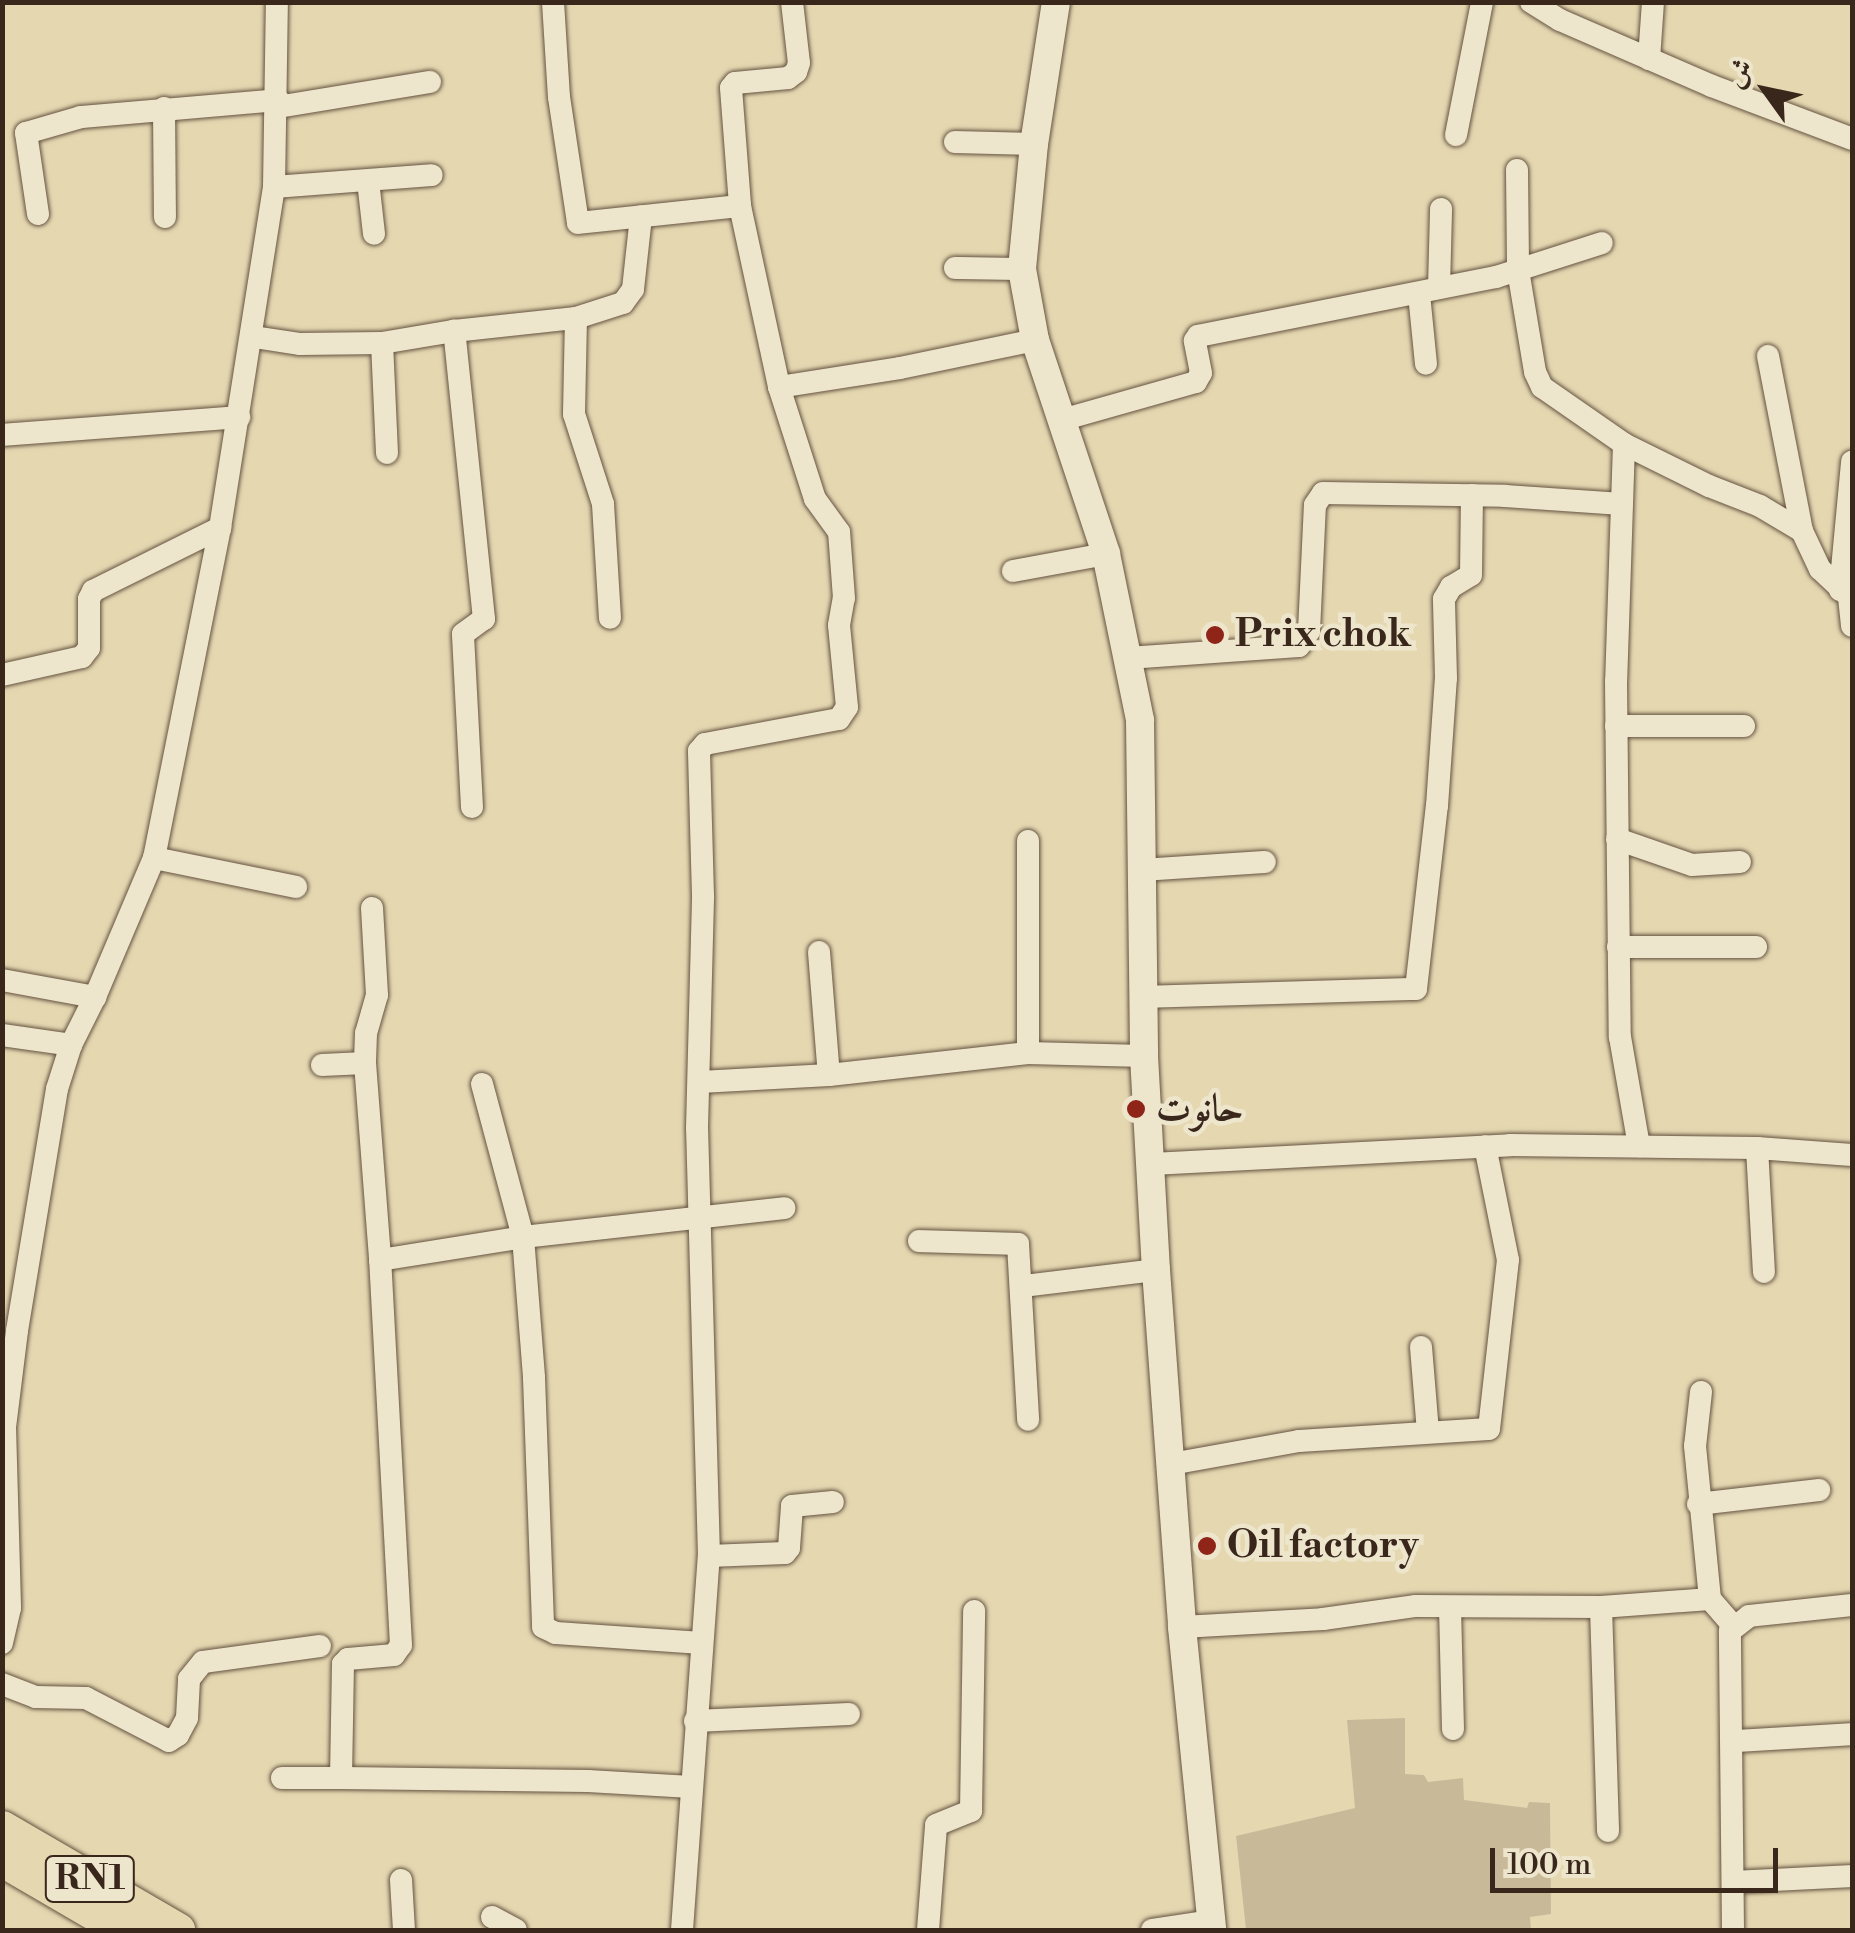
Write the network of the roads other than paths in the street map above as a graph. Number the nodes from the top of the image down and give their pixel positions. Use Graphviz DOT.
graph roads {
  1 [pos="277,2"];
  2 [pos="553,2"];
  3 [pos="792,2"];
  4 [pos="1056,2"];
  5 [pos="1482,2"];
  6 [pos="1531,2"];
  7 [pos="1653,2"];
  8 [pos="1649,58"];
  9 [pos="430,82"];
  10 [pos="278,103"];
  11 [pos="164,108"];
  12 [pos="26,133"];
  13 [pos="1456,135"];
  14 [pos="2,137"];
  15 [pos="1852,139"];
  16 [pos="955,142"];
  17 [pos="1034,144"];
  18 [pos="1517,170"];
  19 [pos="432,175"];
  20 [pos="368,181"];
  21 [pos="274,187"];
  22 [pos="740,206"];
  23 [pos="1441,209"];
  24 [pos="38,214"];
  25 [pos="641,216"];
  26 [pos="165,217"];
  27 [pos="374,234"];
  28 [pos="1602,244"];
  29 [pos="955,268"];
  30 [pos="1022,270"];
  31 [pos="1518,270"];
  32 [pos="1429,291"];
  33 [pos="576,318"];
  34 [pos="454,331"];
  35 [pos="254,336"];
  36 [pos="1035,340"];
  37 [pos="382,342"];
  38 [pos="1768,356"];
  39 [pos="1426,364"];
  40 [pos="779,386"];
  41 [pos="239,417"];
  42 [pos="1065,419"];
  43 [pos="2,435"];
  44 [pos="1624,444"];
  45 [pos="387,453"];
  46 [pos="1852,462"];
  47 [pos="1472,495"];
  48 [pos="1622,504"];
  49 [pos="220,528"];
  50 [pos="1802,531"];
  51 [pos="1106,554"];
  52 [pos="1013,571"];
  53 [pos="1847,596"];
  54 [pos="610,618"];
  55 [pos="1852,626"];
  56 [pos="1128,658"];
  57 [pos="2,676"];
  58 [pos="1616,726"];
  59 [pos="1744,726"];
  60 [pos="472,806"];
  61 [pos="1618,839"];
  62 [pos="1028,841"];
  63 [pos="154,858"];
  64 [pos="1265,862"];
  65 [pos="1740,862"];
  66 [pos="1141,870"];
  67 [pos="296,887"];
  68 [pos="372,908"];
  69 [pos="1618,947"];
  70 [pos="1756,947"];
  71 [pos="819,952"];
  72 [pos="2,980"];
  73 [pos="95,997"];
  74 [pos="1144,997"];
  75 [pos="2,1035"];
  76 [pos="71,1046"];
  77 [pos="1028,1053"];
  78 [pos="1144,1056"];
  79 [pos="365,1063"];
  80 [pos="322,1065"];
  81 [pos="828,1075"];
  82 [pos="700,1082"];
  83 [pos="482,1084"];
  84 [pos="1485,1146"];
  85 [pos="1639,1146"];
  86 [pos="1757,1148"];
  87 [pos="1852,1154"];
  88 [pos="1152,1164"];
  89 [pos="784,1208"];
  90 [pos="700,1219"];
  91 [pos="523,1237"];
  92 [pos="919,1241"];
  93 [pos="380,1260"];
  94 [pos="1156,1270"];
  95 [pos="1764,1272"];
  96 [pos="1023,1286"];
  97 [pos="1421,1347"];
  98 [pos="1701,1392"];
  99 [pos="1028,1420"];
  100 [pos="4,1427"];
  101 [pos="1428,1432"];
  102 [pos="1171,1464"];
  103 [pos="1818,1490"];
  104 [pos="833,1502"];
  105 [pos="1698,1504"];
  106 [pos="709,1556"];
  107 [pos="1710,1600"];
  108 [pos="1852,1605"];
  109 [pos="1450,1607"];
  110 [pos="1601,1607"];
  111 [pos="974,1611"];
  112 [pos="1182,1627"];
  113 [pos="1734,1627"];
  114 [pos="2,1643"];
  115 [pos="702,1643"];
  116 [pos="320,1646"];
  117 [pos="2,1684"];
  118 [pos="849,1714"];
  119 [pos="695,1721"];
  120 [pos="1453,1729"];
  121 [pos="1852,1734"];
  122 [pos="1734,1742"];
  123 [pos="282,1778"];
  124 [pos="341,1778"];
  125 [pos="691,1787"];
  126 [pos="2,1828"];
  127 [pos="1608,1831"];
  128 [pos="2,1859"];
  129 [pos="1852,1876"];
  130 [pos="402,1880"];
  131 [pos="1734,1882"];
  132 [pos="492,1917"];
  133 [pos="1212,1926"];
  134 [pos="124,1930"];
  135 [pos="177,1930"];
  136 [pos="404,1930"];
  137 [pos="516,1930"];
  138 [pos="682,1930"];
  139 [pos="928,1930"];
  140 [pos="1152,1930"];
  141 [pos="1733,1930"];
  1 -- 10 [label="street"];
  2 -- 25 [label="street"];
  3 -- 22 [label="street"];
  4 -- 17 [label="street"];
  5 -- 13 [label="street"];
  6 -- 8 [label="street"];
  7 -- 8 [label="street"];
  8 -- 15 [label="street"];
  9 -- 10 [label="street"];
  10 -- 11 [label="street"];
  10 -- 21 [label="street"];
  11 -- 12 [label="street"];
  11 -- 26 [label="street"];
  12 -- 14 [label="street"];
  12 -- 24 [label="street"];
  16 -- 17 [label="street"];
  17 -- 30 [label="street"];
  18 -- 31 [label="street"];
  19 -- 20 [label="street"];
  20 -- 21 [label="street"];
  20 -- 27 [label="street"];
  21 -- 35 [label="street"];
  22 -- 25 [label="street"];
  22 -- 40 [label="street"];
  23 -- 32 [label="street"];
  25 -- 33 [label="street"];
  28 -- 31 [label="street"];
  29 -- 30 [label="street"];
  30 -- 36 [label="street"];
  31 -- 32 [label="street"];
  31 -- 44 [label="street"];
  32 -- 39 [label="street"];
  32 -- 42 [label="street"];
  33 -- 34 [label="street"];
  33 -- 54 [label="street"];
  34 -- 37 [label="street"];
  34 -- 60 [label="street"];
  35 -- 37 [label="street"];
  35 -- 41 [label="street"];
  36 -- 40 [label="street"];
  36 -- 42 [label="street"];
  37 -- 45 [label="street"];
  38 -- 50 [label="street"];
  40 -- 82 [label="street"];
  41 -- 43 [label="street"];
  41 -- 49 [label="street"];
  42 -- 51 [label="street"];
  44 -- 48 [label="street"];
  44 -- 50 [label="street"];
  46 -- 53 [label="street"];
  47 -- 48 [label="street"];
  47 -- 56 [label="street"];
  47 -- 74 [label="street"];
  48 -- 58 [label="street"];
  49 -- 57 [label="street"];
  49 -- 63 [label="street"];
  50 -- 53 [label="street"];
  51 -- 52 [label="street"];
  51 -- 56 [label="street"];
  53 -- 55 [label="street"];
  56 -- 66 [label="street"];
  58 -- 59 [label="street"];
  58 -- 61 [label="street"];
  61 -- 65 [label="street"];
  61 -- 69 [label="street"];
  62 -- 77 [label="street"];
  63 -- 67 [label="street"];
  63 -- 73 [label="street"];
  64 -- 66 [label="street"];
  66 -- 74 [label="street"];
  68 -- 79 [label="street"];
  69 -- 70 [label="street"];
  69 -- 85 [label="street"];
  71 -- 81 [label="street"];
  72 -- 73 [label="street"];
  73 -- 76 [label="street"];
  74 -- 78 [label="street"];
  75 -- 76 [label="street"];
  76 -- 100 [label="street"];
  77 -- 78 [label="street"];
  77 -- 81 [label="street"];
  78 -- 88 [label="street"];
  79 -- 80 [label="street"];
  79 -- 93 [label="street"];
  81 -- 82 [label="street"];
  82 -- 90 [label="street"];
  83 -- 91 [label="street"];
  84 -- 85 [label="street"];
  84 -- 88 [label="street"];
  84 -- 101 [label="street"];
  85 -- 86 [label="street"];
  86 -- 87 [label="street"];
  86 -- 95 [label="street"];
  88 -- 94 [label="street"];
  89 -- 90 [label="street"];
  90 -- 91 [label="street"];
  90 -- 106 [label="street"];
  91 -- 93 [label="street"];
  91 -- 115 [label="street"];
  92 -- 96 [label="street"];
  93 -- 124 [label="street"];
  94 -- 96 [label="street"];
  94 -- 102 [label="street"];
  96 -- 99 [label="street"];
  97 -- 101 [label="street"];
  98 -- 105 [label="street"];
  100 -- 114 [label="street"];
  101 -- 102 [label="street"];
  102 -- 112 [label="street"];
  103 -- 105 [label="street"];
  104 -- 106 [label="street"];
  105 -- 107 [label="street"];
  106 -- 115 [label="street"];
  107 -- 110 [label="street"];
  107 -- 113 [label="street"];
  108 -- 113 [label="street"];
  109 -- 110 [label="street"];
  109 -- 112 [label="street"];
  109 -- 120 [label="street"];
  110 -- 127 [label="street"];
  111 -- 139 [label="street"];
  112 -- 133 [label="street"];
  113 -- 122 [label="street"];
  115 -- 119 [label="street"];
  116 -- 117 [label="street"];
  118 -- 119 [label="street"];
  119 -- 125 [label="street"];
  121 -- 122 [label="street"];
  122 -- 131 [label="street"];
  123 -- 124 [label="street"];
  124 -- 125 [label="street"];
  125 -- 138 [label="street"];
  126 -- 135 [label="main road, RN1"];
  128 -- 134 [label="main road, RN1"];
  129 -- 131 [label="street"];
  130 -- 136 [label="street"];
  131 -- 141 [label="street"];
  132 -- 137 [label="street"];
  133 -- 140 [label="street"];
}
